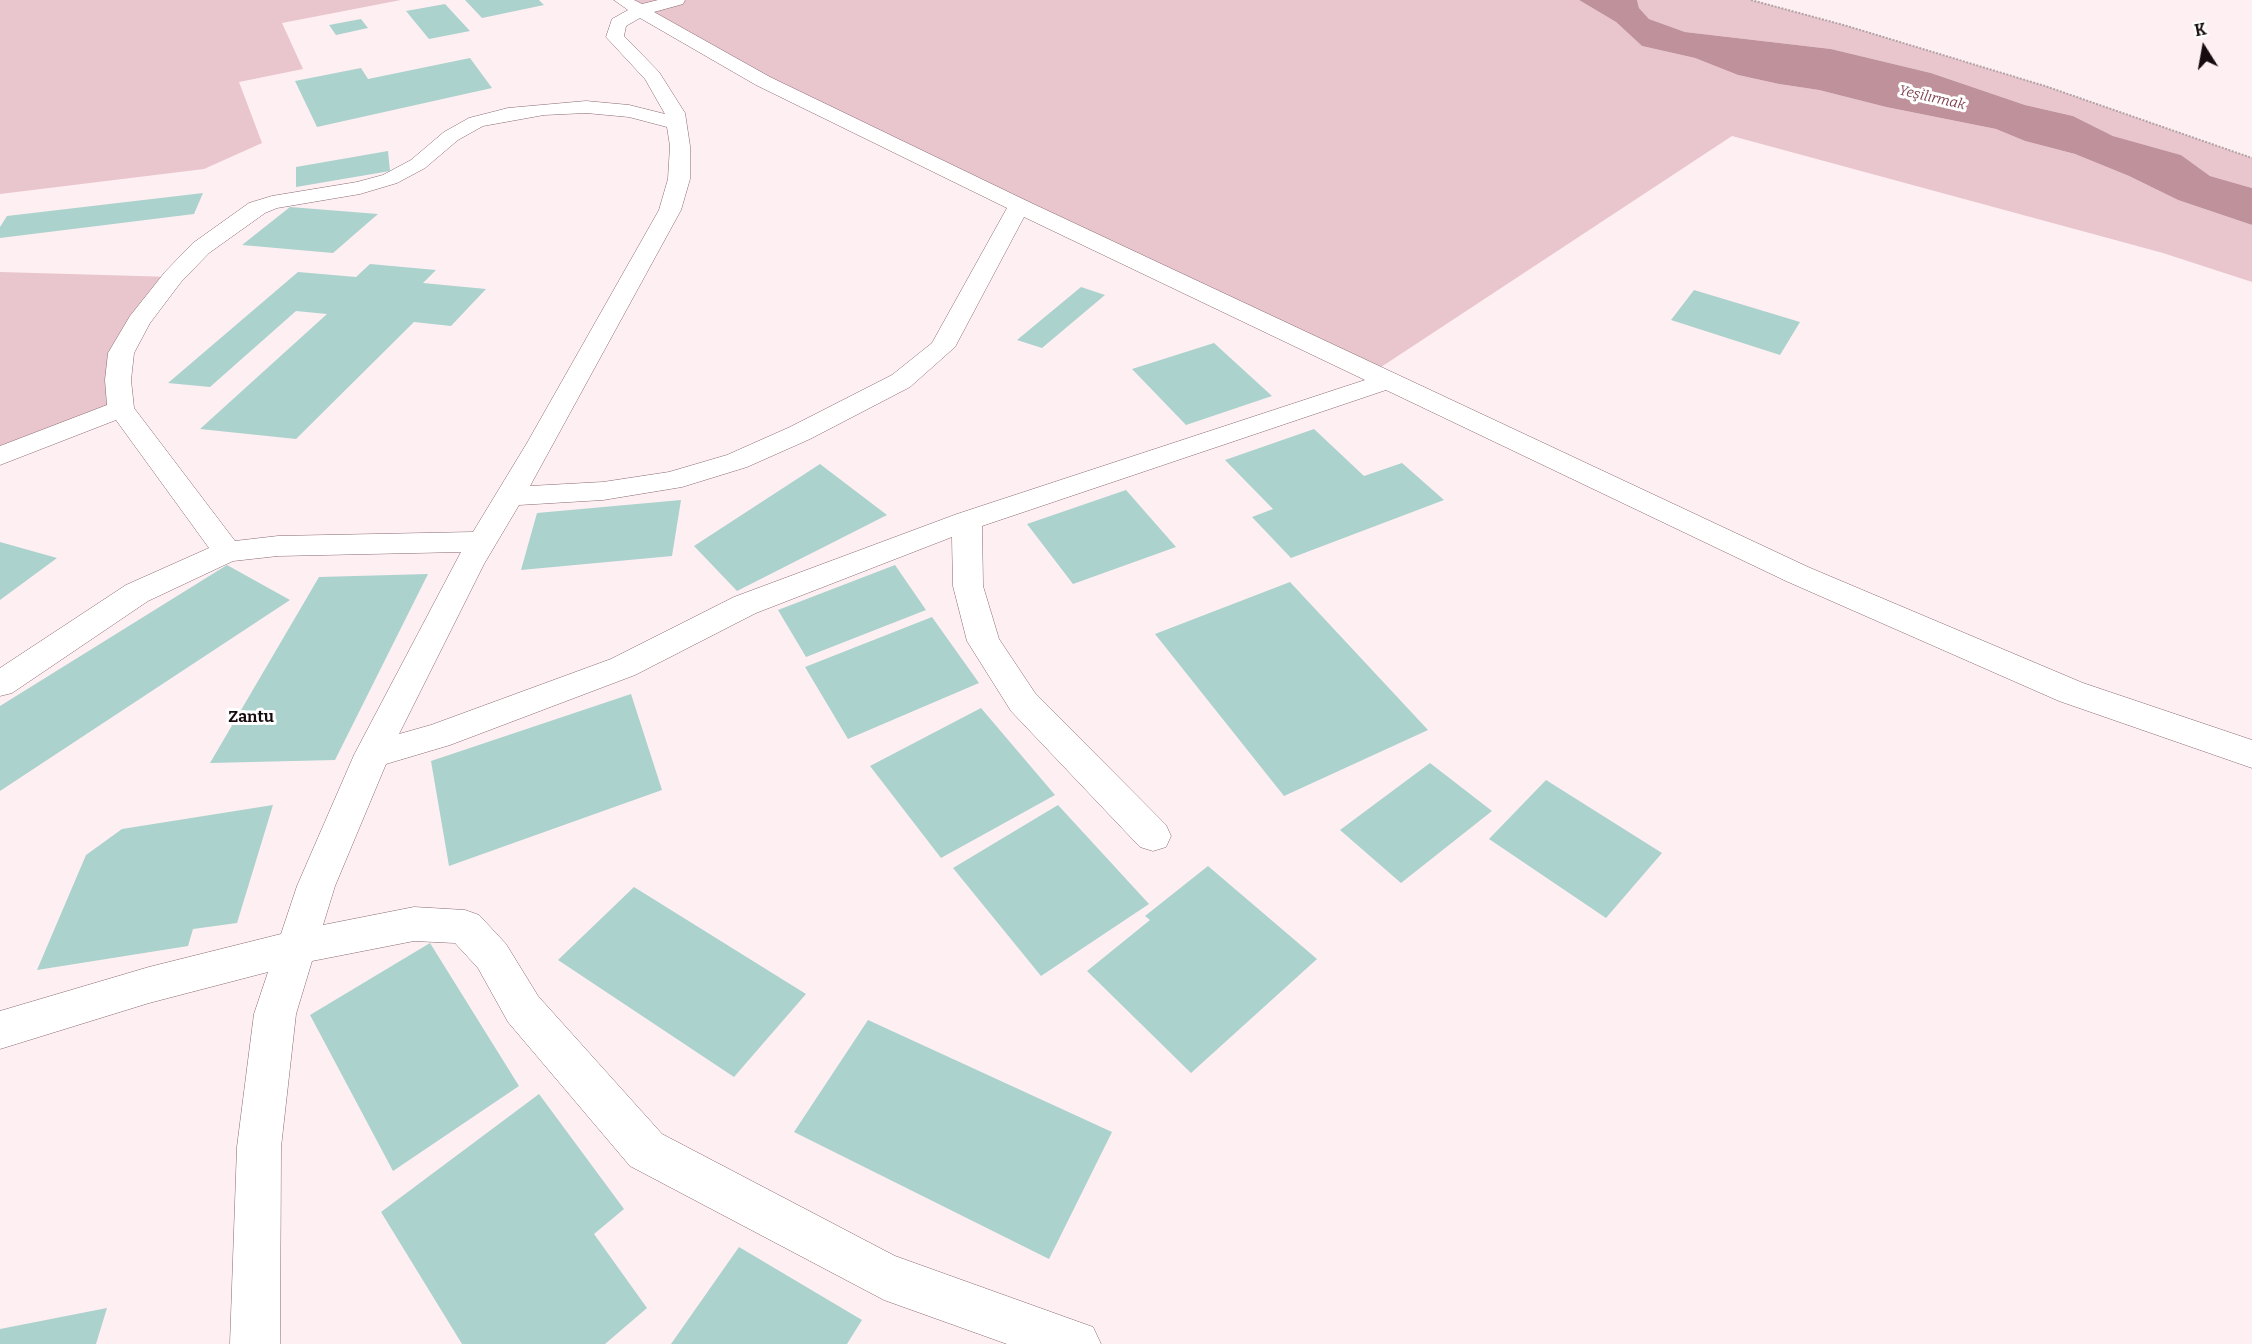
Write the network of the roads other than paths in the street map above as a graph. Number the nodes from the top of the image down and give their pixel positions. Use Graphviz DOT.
graph roads {
  1 [pos="677,0"];
  2 [pos="632,5"];
  3 [pos="676,123"];
  4 [pos="1019,206"];
  5 [pos="1388,381"];
  6 [pos="121,409"];
  7 [pos="0,456"];
  8 [pos="510,496"];
  9 [pos="968,521"];
  10 [pos="482,542"];
  11 [pos="227,552"];
  12 [pos="0,684"];
  13 [pos="2252,754"];
  14 [pos="372,755"];
  15 [pos="1153,836"];
  16 [pos="297,947"];
  17 [pos="0,1030"];
  18 [pos="255,1344"];
  19 [pos="1076,1344"];
  1 -- 2 [label="street"];
  2 -- 3 [label="street"];
  2 -- 4 [label="street"];
  3 -- 6 [label="street"];
  3 -- 8 [label="street"];
  4 -- 5 [label="street"];
  4 -- 8 [label="street"];
  5 -- 9 [label="street"];
  5 -- 13 [label="street"];
  6 -- 7 [label="street"];
  6 -- 11 [label="street"];
  8 -- 10 [label="street"];
  9 -- 14 [label="street"];
  9 -- 15 [label="street"];
  10 -- 11 [label="street"];
  10 -- 14 [label="street"];
  11 -- 12 [label="street"];
  14 -- 16 [label="street"];
  16 -- 17 [label="street"];
  16 -- 18 [label="street"];
  16 -- 19 [label="street"];
}
